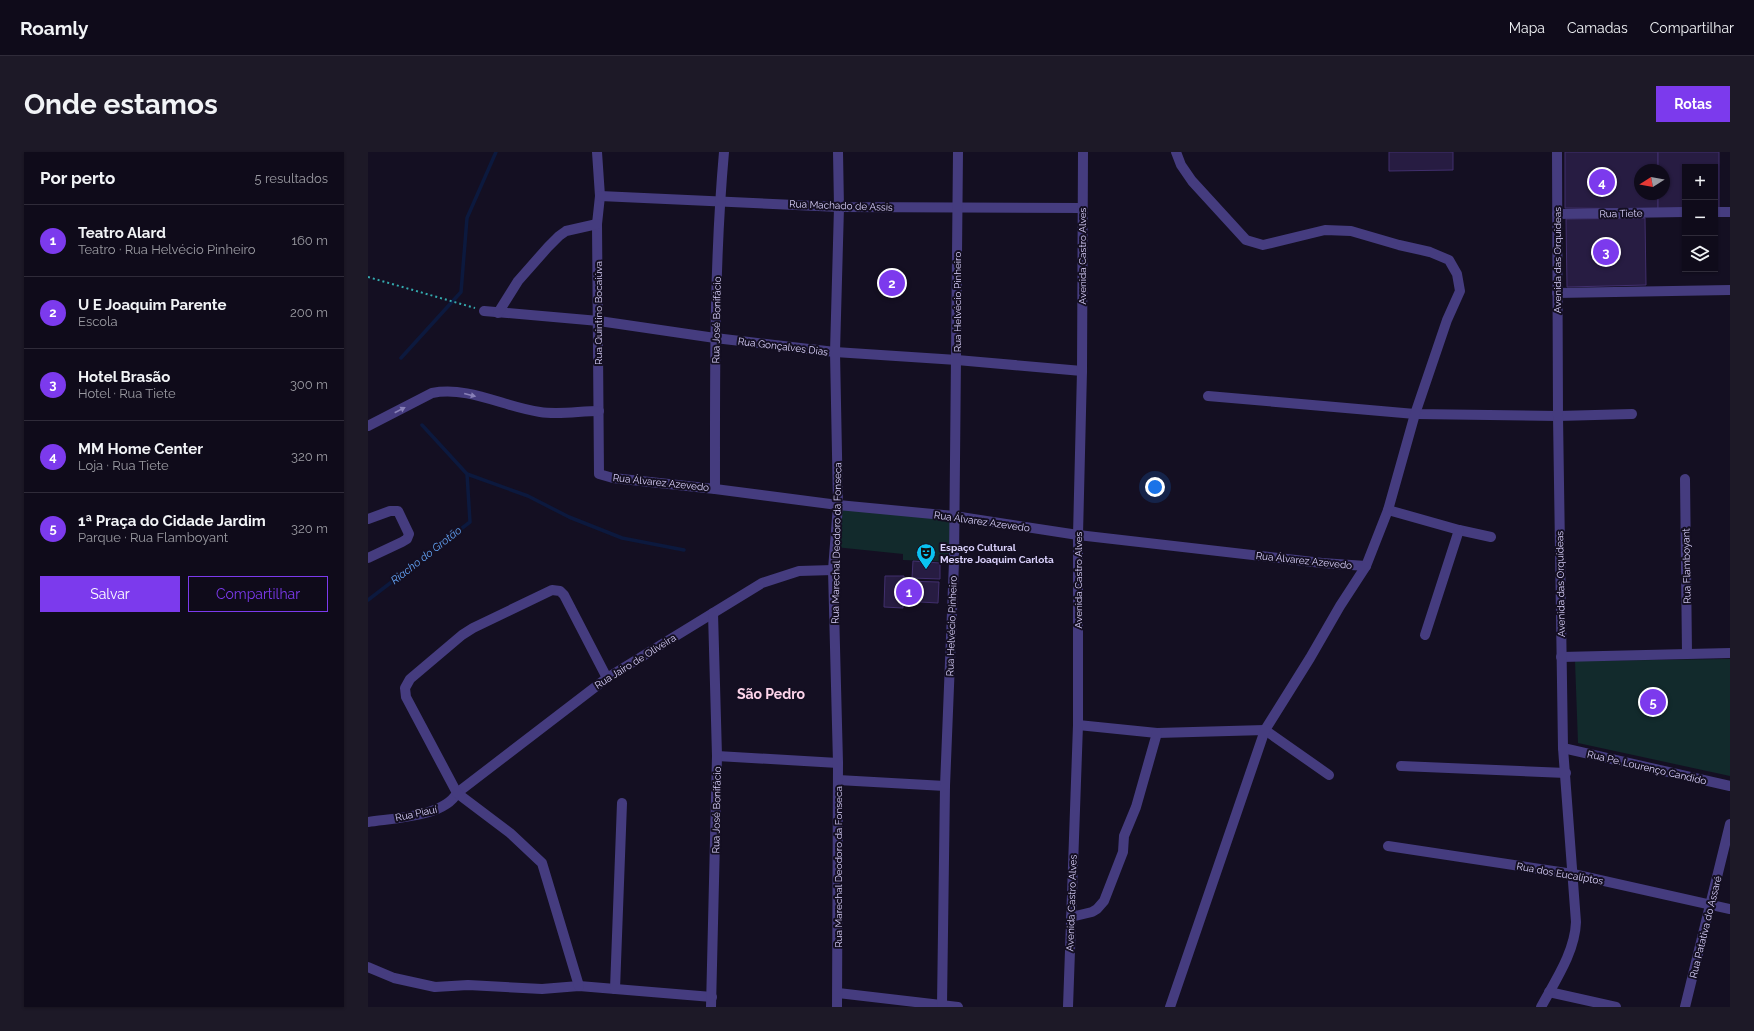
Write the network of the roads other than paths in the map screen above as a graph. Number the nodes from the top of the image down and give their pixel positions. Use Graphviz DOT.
graph roads {
  1 [pos="597,152"];
  2 [pos="724,152"];
  3 [pos="838,152"];
  4 [pos="958,152"];
  5 [pos="1083,152"];
  6 [pos="1176,152"];
  7 [pos="1558,152"];
  8 [pos="600,196"];
  9 [pos="719,200"];
  10 [pos="839,207"];
  11 [pos="957,207"];
  12 [pos="1082,208"];
  13 [pos="1682,212"];
  14 [pos="1718,212"];
  15 [pos="1730,212"];
  16 [pos="1557,214"];
  17 [pos="598,224"];
  18 [pos="1730,290"];
  19 [pos="1557,293"];
  20 [pos="484,311"];
  21 [pos="498,313"];
  22 [pos="599,321"];
  23 [pos="715,338"];
  24 [pos="834,352"];
  25 [pos="957,360"];
  26 [pos="1082,371"];
  27 [pos="1208,396"];
  28 [pos="599,411"];
  29 [pos="1415,414"];
  30 [pos="1632,414"];
  31 [pos="1558,416"];
  32 [pos="368,426"];
  33 [pos="599,474"];
  34 [pos="1685,479"];
  35 [pos="715,488"];
  36 [pos="838,505"];
  37 [pos="1388,510"];
  38 [pos="954,516"];
  39 [pos="368,519"];
  40 [pos="1459,530"];
  41 [pos="1078,535"];
  42 [pos="1491,537"];
  43 [pos="368,558"];
  44 [pos="1366,566"];
  45 [pos="833,570"];
  46 [pos="713,613"];
  47 [pos="1425,635"];
  48 [pos="1687,653"];
  49 [pos="1730,653"];
  50 [pos="1561,657"];
  51 [pos="607,678"];
  52 [pos="1078,725"];
  53 [pos="1265,730"];
  54 [pos="1157,733"];
  55 [pos="1563,748"];
  56 [pos="717,756"];
  57 [pos="838,763"];
  58 [pos="1401,766"];
  59 [pos="1566,773"];
  60 [pos="1329,775"];
  61 [pos="838,780"];
  62 [pos="945,786"];
  63 [pos="1730,786"];
  64 [pos="457,793"];
  65 [pos="622,803"];
  66 [pos="368,822"];
  67 [pos="1730,824"];
  68 [pos="1388,846"];
  69 [pos="1573,874"];
  70 [pos="1711,905"];
  71 [pos="1730,910"];
  72 [pos="1071,917"];
  73 [pos="368,967"];
  74 [pos="579,986"];
  75 [pos="615,989"];
  76 [pos="1549,992"];
  77 [pos="838,993"];
  78 [pos="712,1002"];
  79 [pos="942,1005"];
  80 [pos="837,1007"];
  81 [pos="958,1007"];
  82 [pos="1068,1007"];
  83 [pos="1170,1007"];
  84 [pos="1541,1007"];
  85 [pos="1616,1007"];
  86 [pos="1685,1007"];
  1 -- 8 [label="street, Rua Quintino Bocaiúva"];
  2 -- 9 [label="street, Rua José Bonifácio"];
  3 -- 10 [label="street, Rua Marechal Deodoro da Fonseca"];
  4 -- 11 [label="street, Rua Helvécio Pinheiro"];
  5 -- 12 [label="street, Avenida Castro Alves"];
  6 -- 29 [label="street"];
  7 -- 16 [label="street, Avenida das Orquídeas"];
  8 -- 9 [label="street, Rua Machado de Assis"];
  8 -- 17 [label="street, Rua Quintino Bocaiúva"];
  9 -- 10 [label="street, Rua Machado de Assis"];
  9 -- 23 [label="street, Rua José Bonifácio"];
  10 -- 11 [label="street, Rua Machado de Assis"];
  10 -- 24 [label="street, Rua Marechal Deodoro da Fonseca"];
  11 -- 12 [label="street, Rua Machado de Assis"];
  11 -- 25 [label="street, Rua Helvécio Pinheiro"];
  12 -- 26 [label="street, Avenida Castro Alves"];
  13 -- 16 [label="street, Rua Tiete"];
  14 -- 15 [label="street"];
  16 -- 19 [label="street, Avenida das Orquídeas"];
  17 -- 21 [label="street"];
  17 -- 22 [label="street, Rua Quintino Bocaiúva"];
  18 -- 19 [label="street"];
  19 -- 31 [label="street, Avenida das Orquídeas"];
  20 -- 21 [label="street, Rua Gonçalves Dias"];
  21 -- 22 [label="street, Rua Gonçalves Dias"];
  22 -- 23 [label="street, Rua Gonçalves Dias"];
  22 -- 28 [label="street, Rua Quintino Bocaiúva"];
  23 -- 24 [label="street, Rua Gonçalves Dias"];
  23 -- 35 [label="street, Rua José Bonifácio"];
  24 -- 25 [label="street, Rua Gonçalves Dias"];
  24 -- 36 [label="street, Rua Marechal Deodoro da Fonseca"];
  25 -- 26 [label="street, Rua Gonçalves Dias"];
  25 -- 38 [label="street, Rua Helvécio Pinheiro"];
  26 -- 41 [label="street, Avenida Castro Alves"];
  27 -- 29 [label="street"];
  32 -- 28 [label="street, one-way"];
  28 -- 33 [label="street, Rua Quintino Bocaiúva"];
  29 -- 31 [label="street"];
  29 -- 37 [label="street"];
  30 -- 31 [label="street"];
  31 -- 50 [label="street, Avenida das Orquídeas"];
  33 -- 35 [label="street, Rua Álvarez Azevedo"];
  34 -- 48 [label="street, Rua Flamboyant"];
  35 -- 36 [label="street, Rua Álvarez Azevedo"];
  36 -- 38 [label="street, Rua Álvarez Azevedo"];
  36 -- 45 [label="street, Rua Marechal Deodoro da Fonseca"];
  37 -- 40 [label="street"];
  37 -- 44 [label="street"];
  38 -- 41 [label="street, Rua Álvarez Azevedo"];
  38 -- 62 [label="street, Rua Helvécio Pinheiro"];
  39 -- 43 [label="street"];
  40 -- 42 [label="street"];
  40 -- 47 [label="street"];
  41 -- 44 [label="street, Rua Álvarez Azevedo"];
  41 -- 52 [label="street, Avenida Castro Alves"];
  44 -- 53 [label="street"];
  45 -- 46 [label="street, Rua Jairo de Oliveira"];
  45 -- 57 [label="street, Rua Marechal Deodoro da Fonseca"];
  46 -- 51 [label="street, Rua Jairo de Oliveira"];
  46 -- 56 [label="street, Rua José Bonifácio"];
  48 -- 49 [label="street"];
  48 -- 50 [label="street"];
  50 -- 55 [label="street, Avenida das Orquídeas"];
  51 -- 64 [label="street, Rua Jairo de Oliveira"];
  51 -- 64 [label="street"];
  52 -- 54 [label="street"];
  52 -- 72 [label="street, Avenida Castro Alves"];
  53 -- 54 [label="street"];
  53 -- 60 [label="street"];
  53 -- 83 [label="street"];
  54 -- 72 [label="street"];
  55 -- 59 [label="street, Avenida das Orquídeas"];
  55 -- 63 [label="street, Rua Pe. Lourenço Candido"];
  56 -- 57 [label="street"];
  56 -- 78 [label="street, Rua José Bonifácio"];
  57 -- 61 [label="street, Rua Marechal Deodoro da Fonseca"];
  58 -- 59 [label="street"];
  59 -- 69 [label="street, Avenida das Orquídeas"];
  61 -- 62 [label="street"];
  61 -- 77 [label="street, Rua Marechal Deodoro da Fonseca"];
  62 -- 79 [label="street, Rua Helvécio Pinheiro"];
  64 -- 66 [label="street, Rua Piauí"];
  64 -- 74 [label="street"];
  65 -- 75 [label="street"];
  67 -- 70 [label="street, Rua Patativa do Assaré"];
  68 -- 69 [label="street, Rua dos Eucalíptos"];
  69 -- 70 [label="street, Rua dos Eucalíptos"];
  69 -- 76 [label="street, Avenida das Orquídeas"];
  70 -- 71 [label="street, Rua dos Eucalíptos"];
  70 -- 86 [label="street, Rua Patativa do Assaré"];
  72 -- 82 [label="street, Avenida Castro Alves"];
  73 -- 74 [label="street"];
  74 -- 75 [label="street"];
  75 -- 78 [label="street"];
  76 -- 84 [label="street, Avenida das Orquídeas"];
  76 -- 85 [label="street"];
  77 -- 79 [label="street"];
  77 -- 80 [label="street, Rua Marechal Deodoro da Fonseca"];
  79 -- 81 [label="street"];
}
